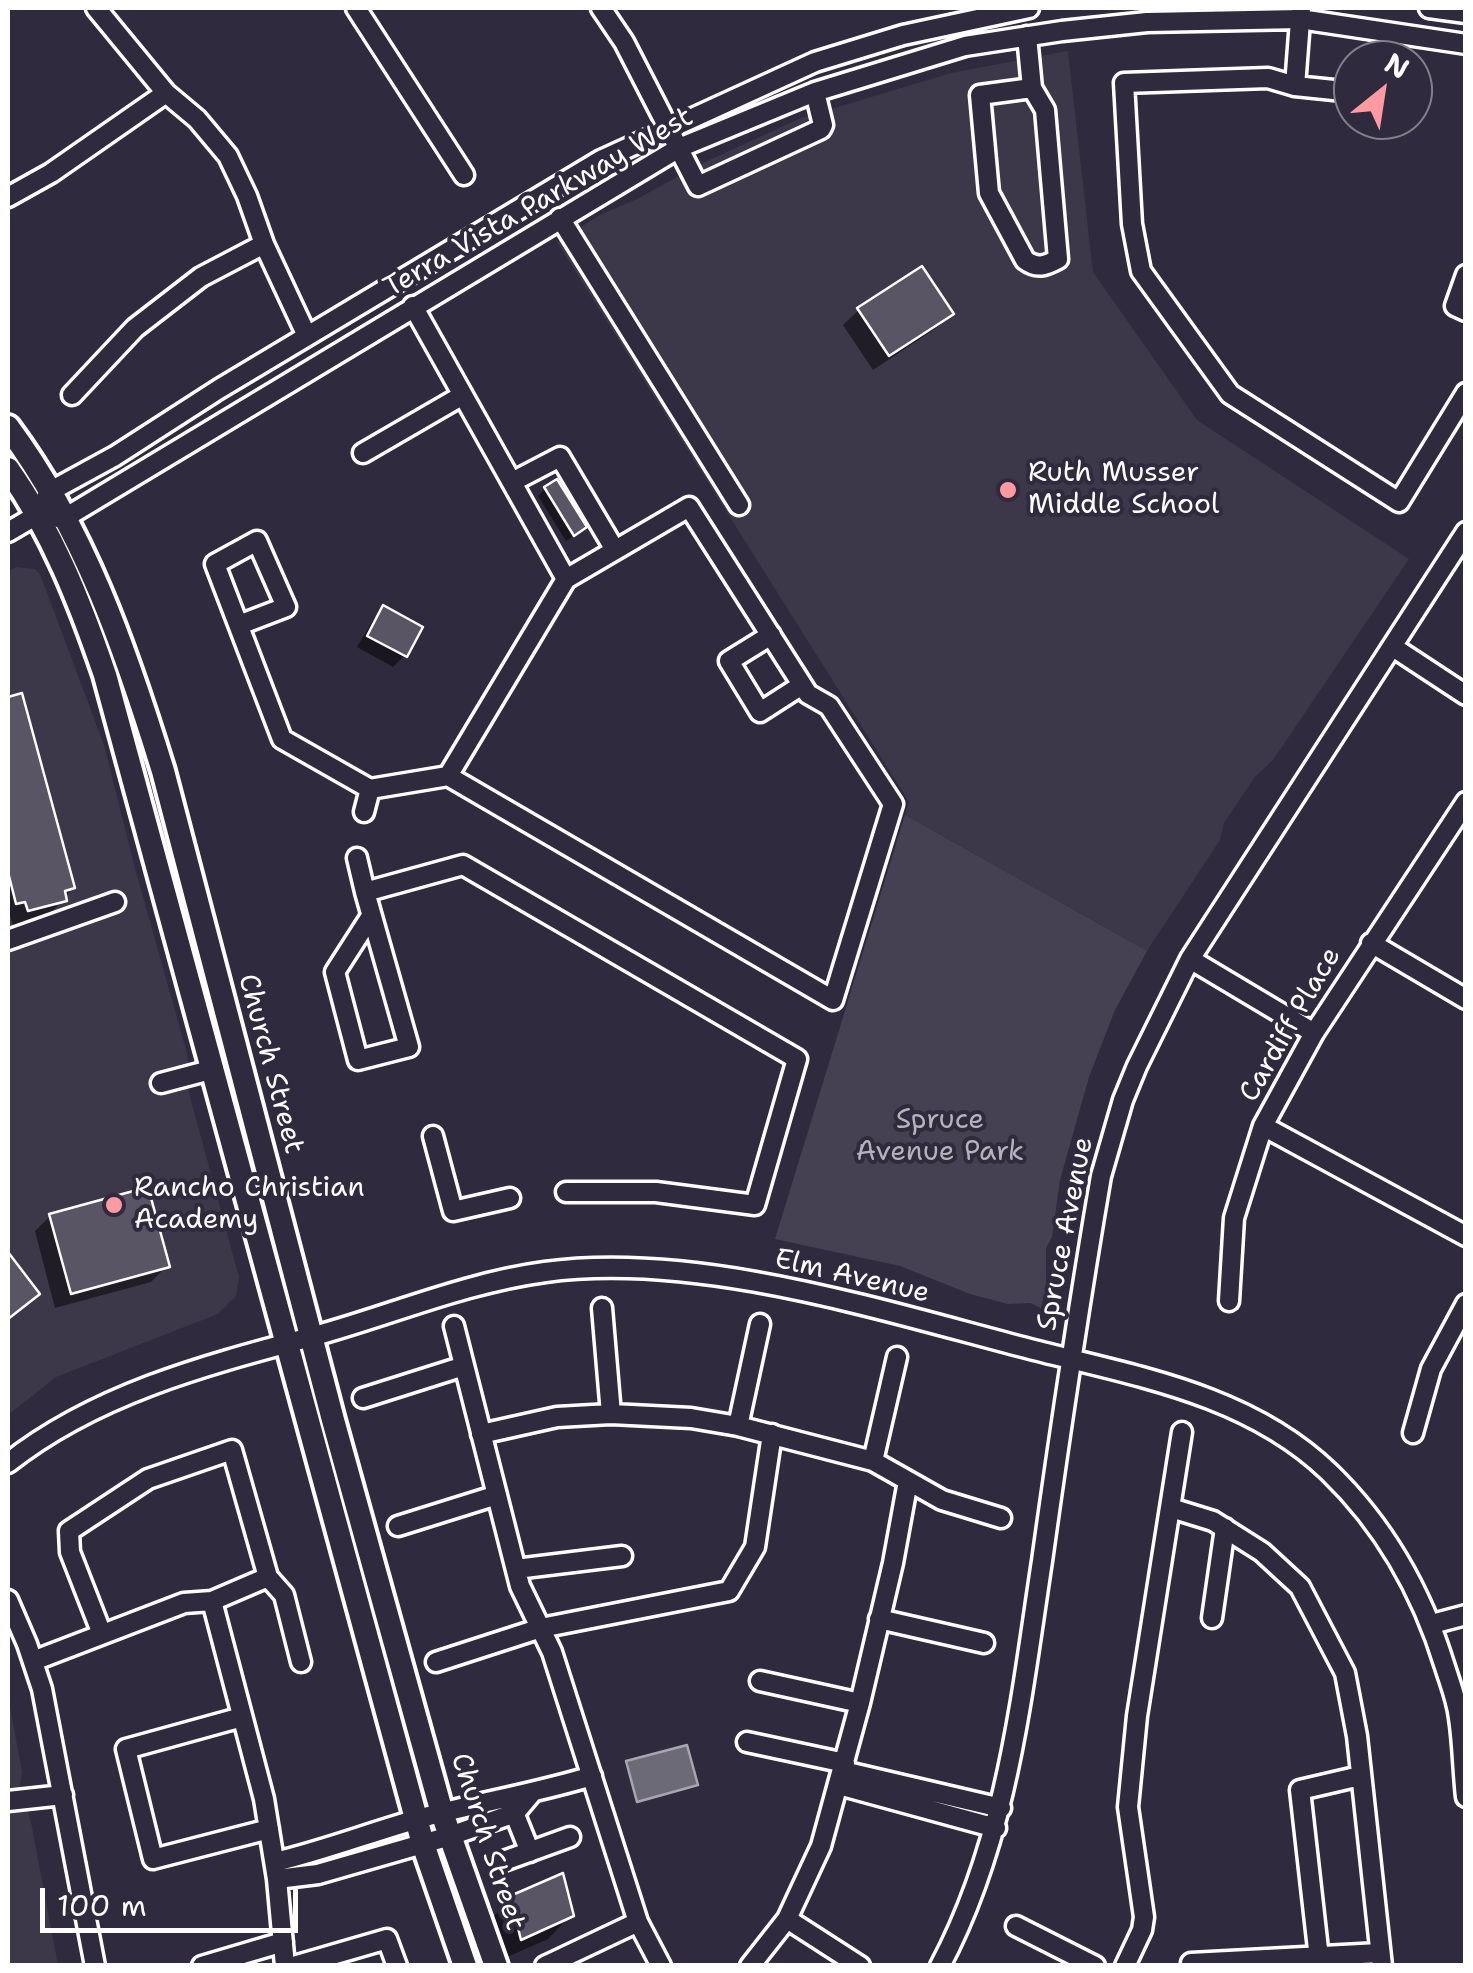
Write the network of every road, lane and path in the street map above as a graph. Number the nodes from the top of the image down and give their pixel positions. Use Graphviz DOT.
graph roads {
  1 [pos="96,8"];
  2 [pos="601,8"];
  3 [pos="1028,8"];
  4 [pos="1429,8"];
  5 [pos="366,11"];
  6 [pos="1466,13"];
  7 [pos="1301,14"];
  8 [pos="1027,36"];
  9 [pos="1466,44"];
  10 [pos="1295,86"];
  11 [pos="1032,88"];
  12 [pos="1333,90"];
  13 [pos="815,92"];
  14 [pos="166,93"];
  15 [pos="668,127"];
  16 [pos="679,148"];
  17 [pos="464,175"];
  18 [pos="8,197"];
  19 [pos="560,218"];
  20 [pos="264,244"];
  21 [pos="1466,275"];
  22 [pos="413,306"];
  23 [pos="1466,312"];
  24 [pos="306,336"];
  25 [pos="72,395"];
  26 [pos="463,395"];
  27 [pos="1463,404"];
  28 [pos="8,427"];
  29 [pos="363,453"];
  30 [pos="8,468"];
  31 [pos="512,482"];
  32 [pos="49,492"];
  33 [pos="738,505"];
  34 [pos="37,515"];
  35 [pos="63,519"];
  36 [pos="8,532"];
  37 [pos="1466,532"];
  38 [pos="615,550"];
  39 [pos="566,579"];
  40 [pos="239,626"];
  41 [pos="770,636"];
  42 [pos="1393,647"];
  43 [pos="802,686"];
  44 [pos="1466,695"];
  45 [pos="448,776"];
  46 [pos="370,789"];
  47 [pos="1466,802"];
  48 [pos="364,812"];
  49 [pos="357,858"];
  50 [pos="365,892"];
  51 [pos="114,902"];
  52 [pos="371,916"];
  53 [pos="9,934"];
  54 [pos="1371,943"];
  55 [pos="1190,958"];
  56 [pos="1466,999"];
  57 [pos="1314,1033"];
  58 [pos="214,1069"];
  59 [pos="161,1084"];
  60 [pos="1262,1126"];
  61 [pos="433,1136"];
  62 [pos="566,1192"];
  63 [pos="510,1198"];
  64 [pos="1466,1236"];
  65 [pos="1229,1301"];
  66 [pos="1466,1304"];
  67 [pos="602,1308"];
  68 [pos="760,1324"];
  69 [pos="454,1326"];
  70 [pos="312,1337"];
  71 [pos="287,1344"];
  72 [pos="897,1357"];
  73 [pos="1070,1359"];
  74 [pos="464,1366"];
  75 [pos="363,1398"];
  76 [pos="612,1414"];
  77 [pos="738,1426"];
  78 [pos="1182,1432"];
  79 [pos="1413,1433"];
  80 [pos="481,1434"];
  81 [pos="772,1434"];
  82 [pos="874,1460"];
  83 [pos="8,1464"];
  84 [pos="908,1480"];
  85 [pos="497,1495"];
  86 [pos="1171,1508"];
  87 [pos="1001,1518"];
  88 [pos="398,1526"];
  89 [pos="1225,1528"];
  90 [pos="622,1556"];
  91 [pos="516,1569"];
  92 [pos="268,1577"];
  93 [pos="8,1600"];
  94 [pos="212,1601"];
  95 [pos="1466,1614"];
  96 [pos="1212,1618"];
  97 [pos="879,1620"];
  98 [pos="1432,1624"];
  99 [pos="540,1628"];
  100 [pos="102,1634"];
  101 [pos="984,1643"];
  102 [pos="33,1661"];
  103 [pos="301,1662"];
  104 [pos="436,1662"];
  105 [pos="760,1681"];
  106 [pos="860,1703"];
  107 [pos="242,1717"];
  108 [pos="747,1742"];
  109 [pos="842,1773"];
  110 [pos="592,1776"];
  111 [pos="1360,1776"];
  112 [pos="63,1795"];
  113 [pos="1466,1797"];
  114 [pos="8,1802"];
  115 [pos="511,1804"];
  116 [pos="1001,1808"];
  117 [pos="442,1812"];
  118 [pos="416,1820"];
  119 [pos="996,1828"];
  120 [pos="269,1829"];
  121 [pos="450,1836"];
  122 [pos="570,1837"];
  123 [pos="423,1844"];
  124 [pos="530,1852"];
  125 [pos="500,1862"];
  126 [pos="276,1870"];
  127 [pos="787,1919"];
  128 [pos="638,1922"];
  129 [pos="1016,1926"];
  130 [pos="282,1942"];
  131 [pos="1320,1958"];
  132 [pos="1381,1959"];
  133 [pos="1191,1963"];
  134 [pos="1281,1963"];
  135 [pos="95,1966"];
  136 [pos="202,1966"];
  137 [pos="286,1966"];
  138 [pos="294,1966"];
  139 [pos="398,1966"];
  140 [pos="465,1966"];
  141 [pos="496,1966"];
  142 [pos="545,1966"];
  143 [pos="662,1966"];
  144 [pos="750,1966"];
  145 [pos="860,1966"];
  146 [pos="940,1966"];
  147 [pos="1095,1966"];
  148 [pos="1125,1966"];
  1 -- 14 [label="street"];
  2 -- 15 [label="street"];
  3 -- 15 [label="street, Terra Vista Parkway West"];
  4 -- 6 [label="street"];
  5 -- 17 [label="street"];
  7 -- 8 [label="street, Terra Vista Parkway West"];
  7 -- 9 [label="street, Terra Vista Parkway West"];
  7 -- 10 [label="street"];
  8 -- 11 [label="street"];
  8 -- 13 [label="street, Terra Vista Parkway West"];
  10 -- 12 [label="street"];
  10 -- 27 [label="street"];
  11 -- 11 [label="street"];
  13 -- 16 [label="street, Terra Vista Parkway West"];
  13 -- 16 [label="street"];
  14 -- 18 [label="street"];
  14 -- 20 [label="street"];
  15 -- 16 [label="street"];
  15 -- 24 [label="street, Terra Vista Parkway West"];
  16 -- 19 [label="street, Terra Vista Parkway West"];
  19 -- 22 [label="street, Terra Vista Parkway West"];
  19 -- 33 [label="street"];
  20 -- 24 [label="street"];
  20 -- 25 [label="street"];
  21 -- 23 [label="street"];
  22 -- 26 [label="street"];
  22 -- 35 [label="street, Terra Vista Parkway West"];
  24 -- 32 [label="street, Terra Vista Parkway West"];
  26 -- 29 [label="street"];
  26 -- 31 [label="street"];
  28 -- 32 [label="main road, Church Street"];
  30 -- 34 [label="main road, Church Street"];
  31 -- 38 [label="street"];
  31 -- 39 [label="street"];
  32 -- 34 [label="street"];
  32 -- 35 [label="main road, Church Street"];
  34 -- 35 [label="street"];
  34 -- 36 [label="street"];
  34 -- 58 [label="main road, Church Street"];
  35 -- 70 [label="main road, Church Street"];
  37 -- 42 [label="street, Spruce Avenue"];
  38 -- 39 [label="street"];
  38 -- 41 [label="street"];
  39 -- 45 [label="street"];
  40 -- 40 [label="street"];
  40 -- 46 [label="street"];
  41 -- 43 [label="street"];
  41 -- 43 [label="street"];
  42 -- 44 [label="street"];
  42 -- 55 [label="street, Spruce Avenue"];
  43 -- 45 [label="street"];
  45 -- 46 [label="street"];
  46 -- 48 [label="street"];
  47 -- 54 [label="street, Cardiff Place"];
  49 -- 50 [label="street"];
  50 -- 52 [label="street"];
  50 -- 62 [label="street"];
  51 -- 53 [label="street"];
  52 -- 52 [label="street"];
  54 -- 56 [label="street"];
  54 -- 57 [label="street, Cardiff Place"];
  55 -- 57 [label="street"];
  55 -- 73 [label="street, Spruce Avenue"];
  57 -- 60 [label="street, Cardiff Place"];
  58 -- 59 [label="street"];
  58 -- 71 [label="main road, Church Street"];
  60 -- 64 [label="street"];
  60 -- 65 [label="street, Cardiff Place"];
  61 -- 63 [label="street"];
  66 -- 79 [label="street"];
  67 -- 76 [label="street"];
  68 -- 77 [label="street"];
  69 -- 74 [label="street"];
  70 -- 71 [label="street, Elm Avenue"];
  70 -- 73 [label="street, Elm Avenue"];
  70 -- 117 [label="main road, Church Street"];
  71 -- 83 [label="street, Elm Avenue"];
  71 -- 118 [label="main road, Church Street"];
  72 -- 82 [label="street"];
  73 -- 98 [label="street, Elm Avenue"];
  73 -- 116 [label="street, Spruce Avenue"];
  74 -- 75 [label="street"];
  74 -- 80 [label="street"];
  76 -- 77 [label="street"];
  76 -- 80 [label="street"];
  77 -- 81 [label="street"];
  78 -- 86 [label="street"];
  80 -- 85 [label="street"];
  81 -- 82 [label="street"];
  81 -- 99 [label="street"];
  82 -- 84 [label="street"];
  84 -- 87 [label="street"];
  84 -- 97 [label="street"];
  85 -- 88 [label="street"];
  85 -- 91 [label="street"];
  86 -- 89 [label="street"];
  86 -- 148 [label="street"];
  89 -- 96 [label="street"];
  89 -- 111 [label="street"];
  90 -- 91 [label="street"];
  91 -- 99 [label="street"];
  92 -- 94 [label="street"];
  92 -- 100 [label="street"];
  92 -- 103 [label="street"];
  93 -- 102 [label="street"];
  94 -- 100 [label="street"];
  94 -- 107 [label="street"];
  95 -- 98 [label="street"];
  97 -- 101 [label="street"];
  97 -- 106 [label="street"];
  98 -- 113 [label="street, Elm Avenue"];
  99 -- 104 [label="street"];
  99 -- 110 [label="street"];
  100 -- 102 [label="street"];
  102 -- 112 [label="street"];
  105 -- 106 [label="street"];
  106 -- 109 [label="street"];
  107 -- 120 [label="street"];
  107 -- 120 [label="street"];
  108 -- 109 [label="street"];
  109 -- 116 [label="street"];
  109 -- 119 [label="street"];
  109 -- 127 [label="street"];
  110 -- 115 [label="street"];
  110 -- 128 [label="street"];
  111 -- 131 [label="street"];
  111 -- 132 [label="street"];
  112 -- 114 [label="street"];
  112 -- 135 [label="street"];
  115 -- 117 [label="street"];
  115 -- 121 [label="street"];
  115 -- 124 [label="street"];
  116 -- 119 [label="street, Spruce Avenue"];
  117 -- 118 [label="street"];
  117 -- 121 [label="main road, Church Street"];
  118 -- 123 [label="main road, Church Street"];
  118 -- 126 [label="street"];
  119 -- 146 [label="street, Spruce Avenue"];
  120 -- 126 [label="street"];
  121 -- 123 [label="street"];
  121 -- 141 [label="main road, Church Street"];
  122 -- 124 [label="street"];
  123 -- 126 [label="street"];
  123 -- 140 [label="main road, Church Street"];
  124 -- 125 [label="street"];
  126 -- 130 [label="street"];
  127 -- 144 [label="street"];
  127 -- 145 [label="street"];
  128 -- 142 [label="street"];
  128 -- 143 [label="street"];
  129 -- 147 [label="street"];
  130 -- 136 [label="street"];
  130 -- 137 [label="street"];
  131 -- 132 [label="street"];
  131 -- 134 [label="street"];
  133 -- 134 [label="street"];
  138 -- 139 [label="street"];
}
